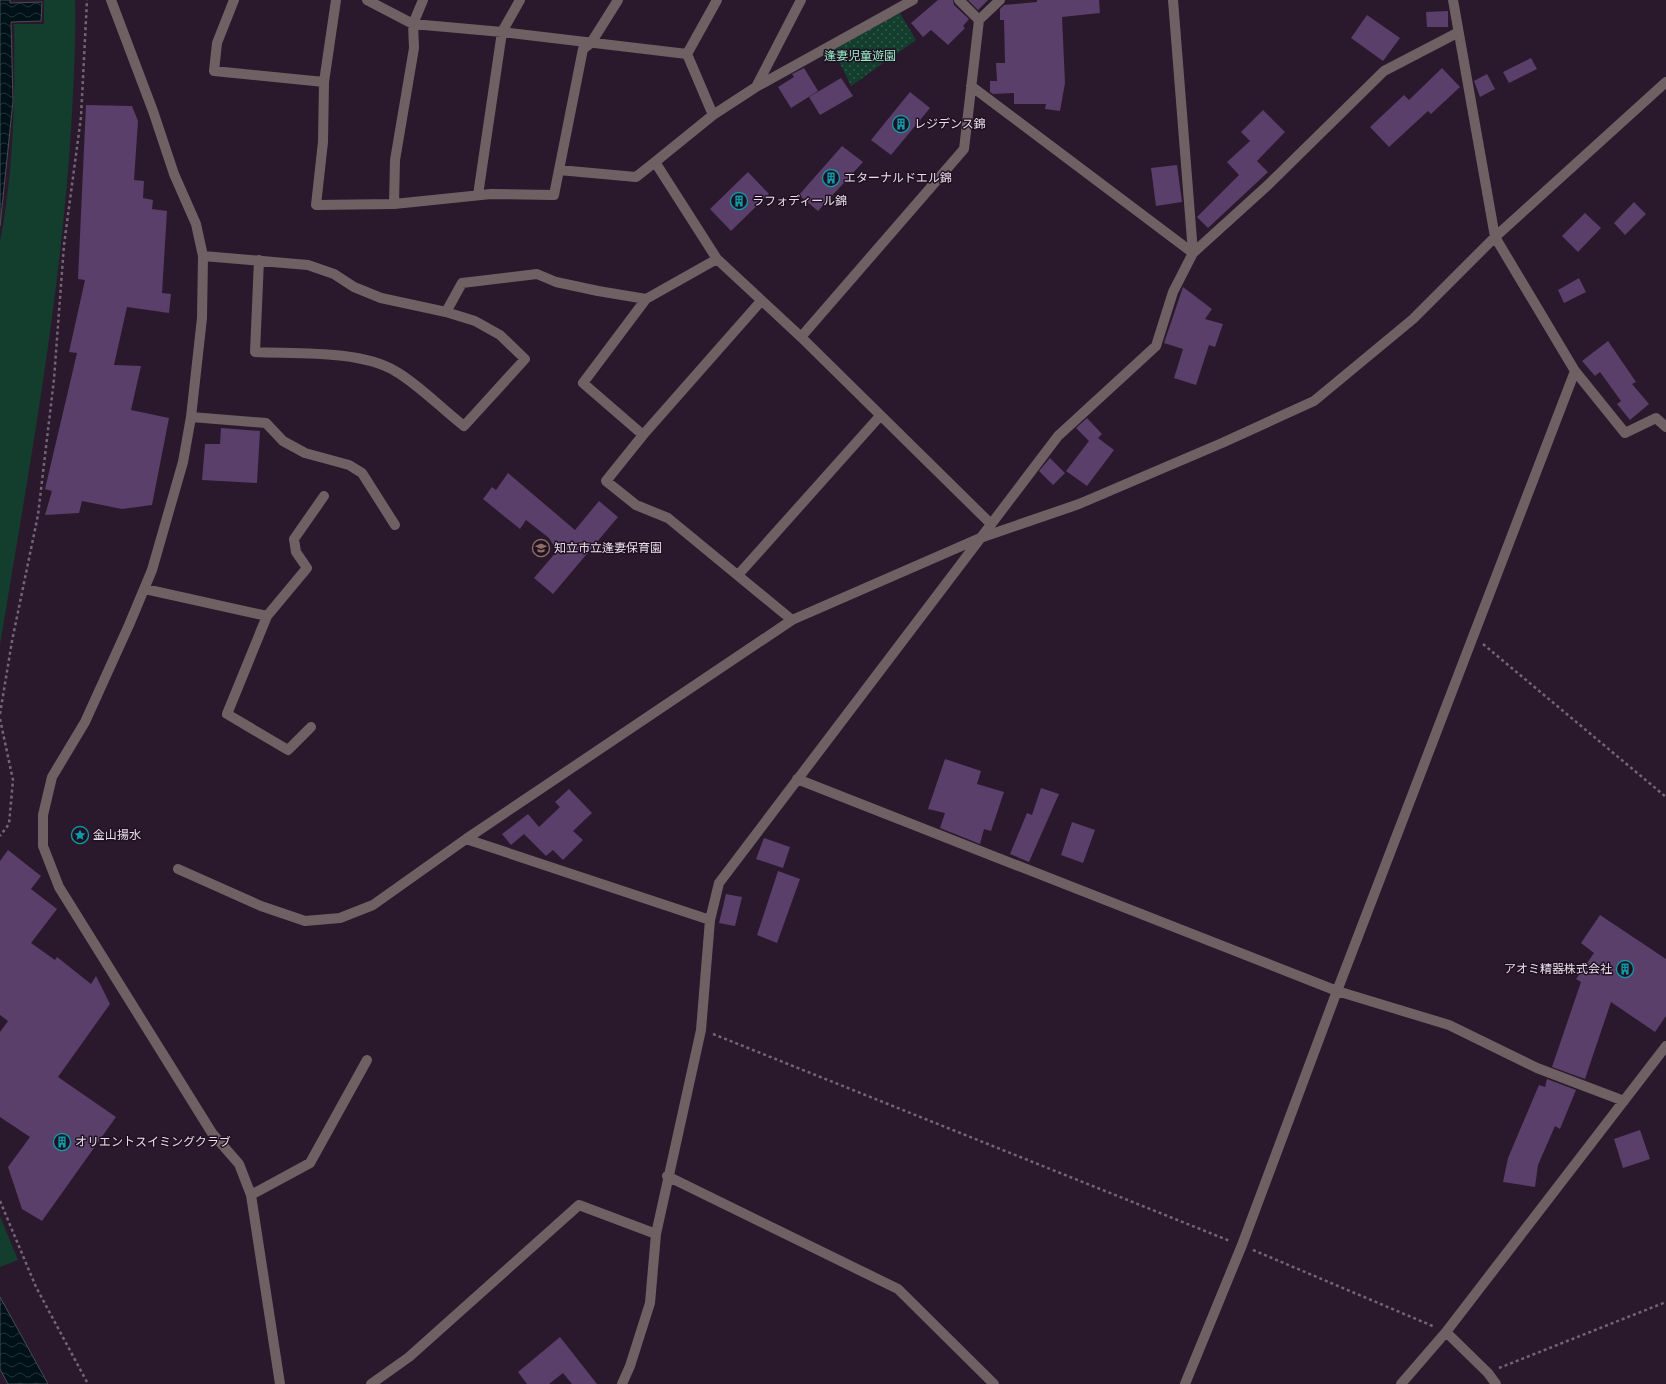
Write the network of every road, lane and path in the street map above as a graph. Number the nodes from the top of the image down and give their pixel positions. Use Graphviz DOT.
graph roads {
  1 [pos="87,0"];
  2 [pos="111,0"];
  3 [pos="234,0"];
  4 [pos="336,0"];
  5 [pos="367,0"];
  6 [pos="423,0"];
  7 [pos="520,0"];
  8 [pos="618,0"];
  9 [pos="717,0"];
  10 [pos="801,0"];
  11 [pos="913,0"];
  12 [pos="959,0"];
  13 [pos="1000,0"];
  14 [pos="1173,0"];
  15 [pos="1453,0"];
  16 [pos="979,20"];
  17 [pos="413,24"];
  18 [pos="502,32"];
  19 [pos="1457,34"];
  20 [pos="591,43"];
  21 [pos="687,54"];
  22 [pos="324,82"];
  23 [pos="1666,82"];
  24 [pos="971,86"];
  25 [pos="756,87"];
  26 [pos="713,115"];
  27 [pos="655,162"];
  28 [pos="559,170"];
  29 [pos="478,195"];
  30 [pos="394,204"];
  31 [pos="1495,237"];
  32 [pos="1193,252"];
  33 [pos="203,256"];
  34 [pos="717,259"];
  35 [pos="259,260"];
  36 [pos="646,299"];
  37 [pos="761,301"];
  38 [pos="446,312"];
  39 [pos="801,337"];
  40 [pos="1575,371"];
  41 [pos="880,416"];
  42 [pos="191,417"];
  43 [pos="1666,427"];
  44 [pos="642,435"];
  45 [pos="324,496"];
  46 [pos="991,524"];
  47 [pos="395,525"];
  48 [pos="980,538"];
  49 [pos="738,575"];
  50 [pos="144,589"];
  51 [pos="267,616"];
  52 [pos="792,620"];
  53 [pos="1474,636"];
  54 [pos="0,714"];
  55 [pos="0,719"];
  56 [pos="311,727"];
  57 [pos="797,778"];
  58 [pos="1666,797"];
  59 [pos="0,836"];
  60 [pos="466,839"];
  61 [pos="178,869"];
  62 [pos="710,920"];
  63 [pos="1337,991"];
  64 [pos="700,1030"];
  65 [pos="1666,1046"];
  66 [pos="367,1060"];
  67 [pos="1624,1101"];
  68 [pos="667,1176"];
  69 [pos="251,1195"];
  70 [pos="0,1201"];
  71 [pos="656,1234"];
  72 [pos="1242,1245"];
  73 [pos="1666,1302"];
  74 [pos="1446,1332"];
  75 [pos="1488,1373"];
  76 [pos="88,1384"];
  77 [pos="280,1384"];
  78 [pos="371,1384"];
  79 [pos="622,1384"];
  80 [pos="994,1384"];
  81 [pos="1185,1384"];
  82 [pos="1401,1384"];
  83 [pos="1496,1384"];
  1 -- 54 [label="path"];
  2 -- 33 [label="street"];
  3 -- 22 [label="street"];
  4 -- 22 [label="street"];
  5 -- 17 [label="street"];
  6 -- 17 [label="street"];
  7 -- 18 [label="street"];
  8 -- 20 [label="street"];
  9 -- 21 [label="street"];
  10 -- 25 [label="street"];
  11 -- 25 [label="street"];
  12 -- 16 [label="street"];
  13 -- 16 [label="street"];
  14 -- 32 [label="street"];
  15 -- 19 [label="street"];
  16 -- 24 [label="street"];
  17 -- 18 [label="street"];
  17 -- 30 [label="street"];
  18 -- 20 [label="street"];
  18 -- 29 [label="street"];
  19 -- 31 [label="street"];
  19 -- 32 [label="street"];
  20 -- 21 [label="street"];
  20 -- 28 [label="street"];
  21 -- 26 [label="street"];
  22 -- 30 [label="street"];
  23 -- 31 [label="street"];
  24 -- 32 [label="street"];
  24 -- 39 [label="street"];
  25 -- 26 [label="street"];
  26 -- 27 [label="street"];
  27 -- 28 [label="street"];
  27 -- 34 [label="street"];
  28 -- 29 [label="street"];
  29 -- 30 [label="street"];
  31 -- 40 [label="street"];
  31 -- 48 [label="street"];
  32 -- 46 [label="street"];
  33 -- 35 [label="street"];
  33 -- 42 [label="street"];
  34 -- 36 [label="street"];
  34 -- 37 [label="street"];
  35 -- 38 [label="street"];
  35 -- 38 [label="street"];
  36 -- 38 [label="street"];
  36 -- 44 [label="street"];
  37 -- 39 [label="street"];
  37 -- 44 [label="street"];
  39 -- 41 [label="street"];
  40 -- 43 [label="street"];
  40 -- 53 [label="street"];
  41 -- 46 [label="street"];
  41 -- 49 [label="street"];
  42 -- 47 [label="street"];
  42 -- 50 [label="street"];
  44 -- 49 [label="street"];
  45 -- 51 [label="street"];
  46 -- 48 [label="street"];
  48 -- 52 [label="street"];
  48 -- 57 [label="street"];
  49 -- 52 [label="street"];
  50 -- 51 [label="street"];
  50 -- 69 [label="street"];
  51 -- 56 [label="street"];
  52 -- 60 [label="street"];
  53 -- 58 [label="path"];
  53 -- 63 [label="street"];
  55 -- 59 [label="path"];
  57 -- 62 [label="street"];
  57 -- 63 [label="street"];
  60 -- 61 [label="street"];
  60 -- 62 [label="street"];
  62 -- 64 [label="street"];
  63 -- 67 [label="street"];
  63 -- 72 [label="street"];
  64 -- 68 [label="street"];
  64 -- 72 [label="path"];
  65 -- 67 [label="street"];
  66 -- 69 [label="street"];
  67 -- 74 [label="street"];
  68 -- 71 [label="street"];
  68 -- 80 [label="street"];
  69 -- 77 [label="street"];
  70 -- 76 [label="path"];
  71 -- 78 [label="street"];
  71 -- 79 [label="street"];
  72 -- 74 [label="path"];
  72 -- 81 [label="street"];
  73 -- 75 [label="path"];
  74 -- 75 [label="street"];
  74 -- 82 [label="street"];
  75 -- 83 [label="street"];
}
